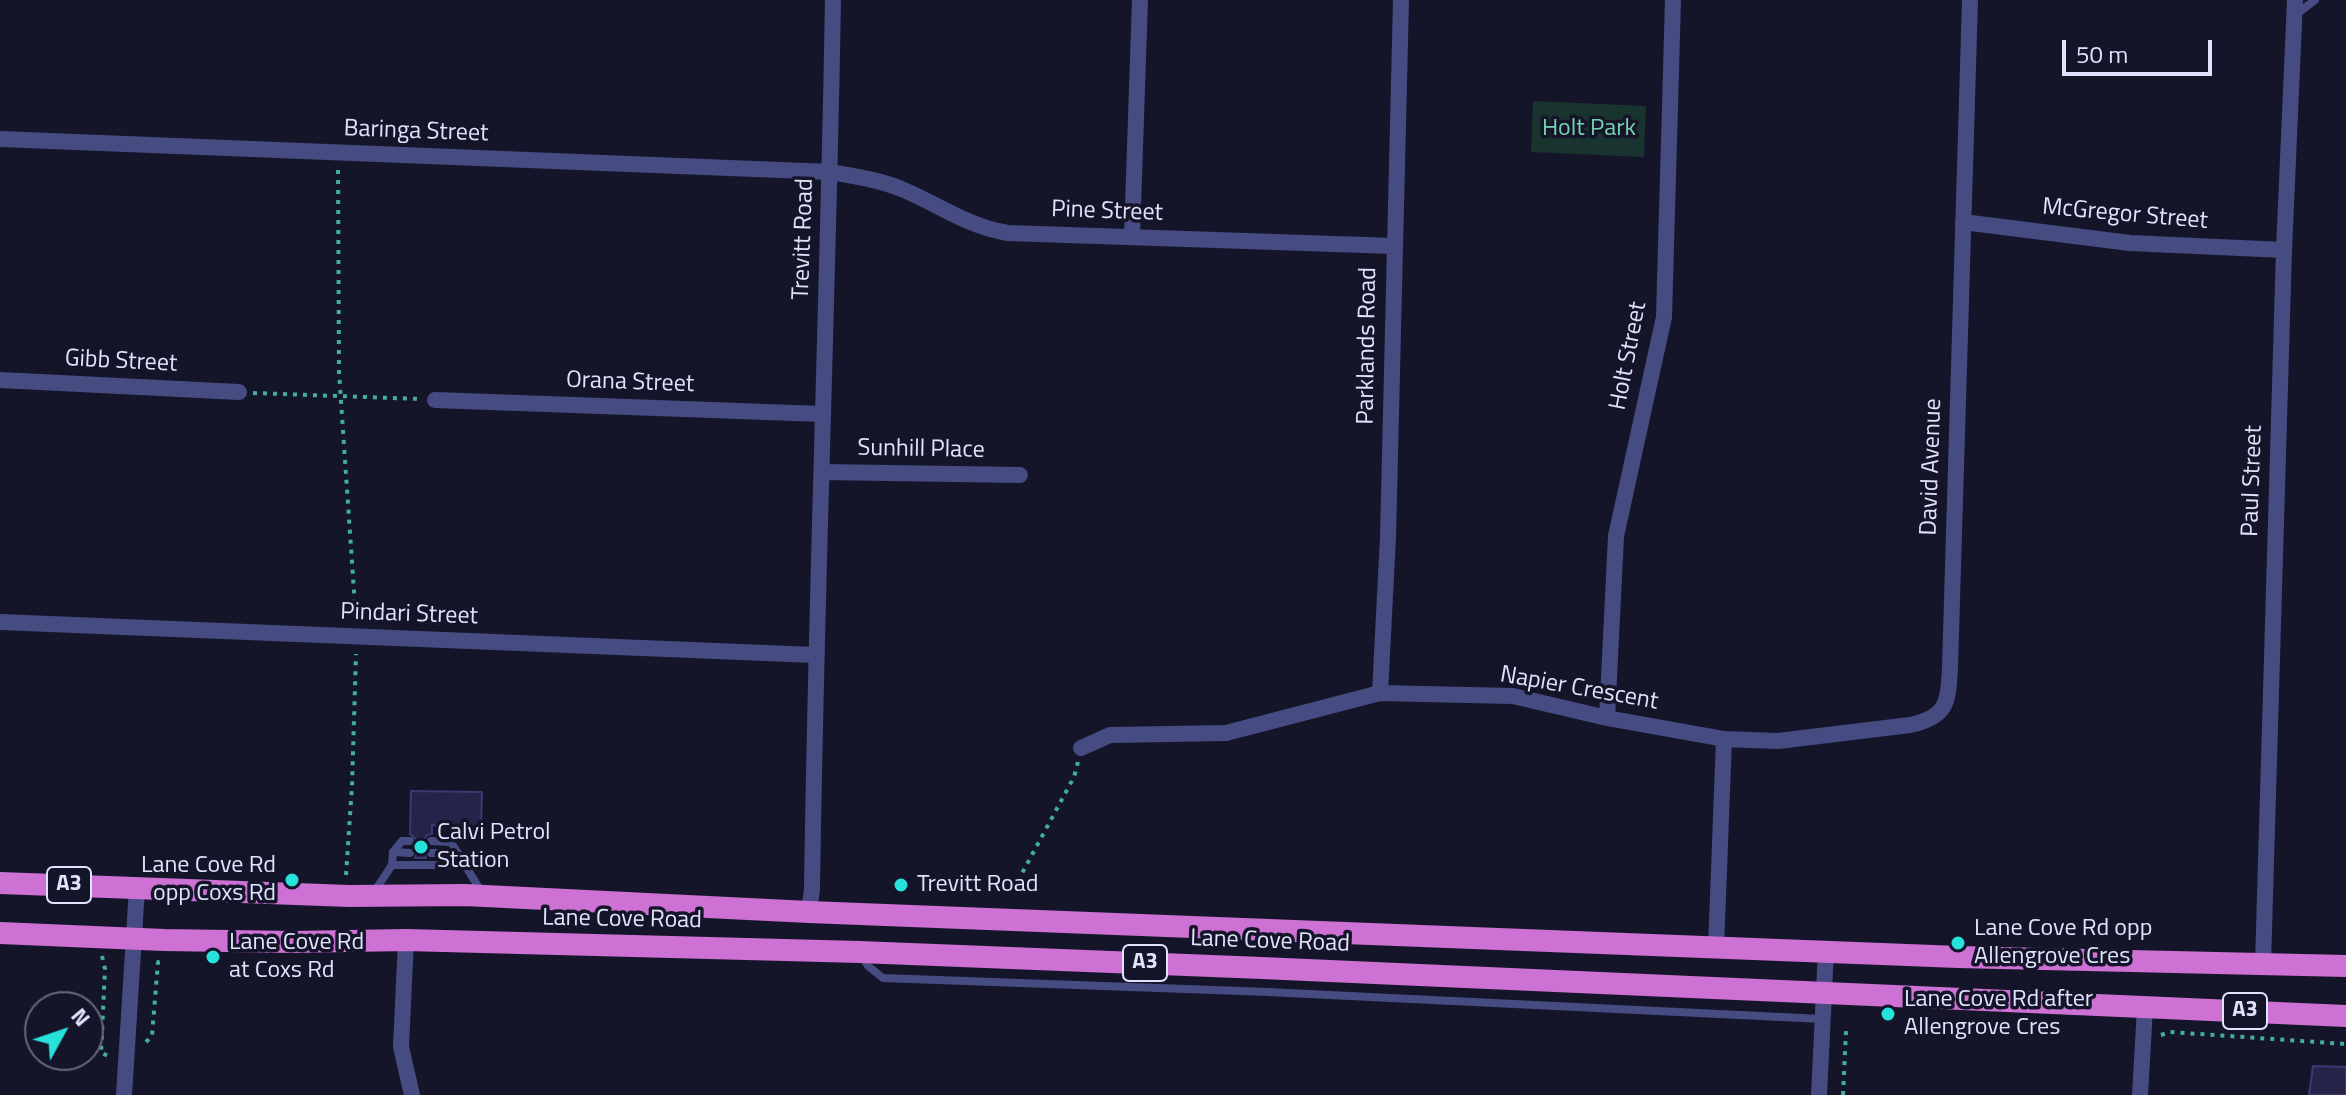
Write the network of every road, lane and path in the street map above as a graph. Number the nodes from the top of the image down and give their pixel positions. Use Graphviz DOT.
graph roads {
  1 [pos="833,0"];
  2 [pos="1140,0"];
  3 [pos="1401,0"];
  4 [pos="1673,0"];
  5 [pos="1970,0"];
  6 [pos="2315,0"];
  7 [pos="2294,8"];
  8 [pos="0,139"];
  9 [pos="338,153"];
  10 [pos="830,172"];
  11 [pos="1963,222"];
  12 [pos="1132,236"];
  13 [pos="1394,246"];
  14 [pos="2284,250"];
  15 [pos="0,380"];
  16 [pos="239,392"];
  17 [pos="341,396"];
  18 [pos="435,400"];
  19 [pos="822,414"];
  20 [pos="822,472"];
  21 [pos="1020,475"];
  22 [pos="0,622"];
  23 [pos="357,636"];
  24 [pos="815,655"];
  25 [pos="1380,693"];
  26 [pos="1607,718"];
  27 [pos="1724,739"];
  28 [pos="1081,748"];
  29 [pos="410,841"];
  30 [pos="431,841"];
  31 [pos="393,852"];
  32 [pos="410,853"];
  33 [pos="431,853"];
  34 [pos="458,853"];
  35 [pos="392,865"];
  36 [pos="465,865"];
  37 [pos="346,875"];
  38 [pos="0,883"];
  39 [pos="137,888"];
  40 [pos="1013,890"];
  41 [pos="371,895"];
  42 [pos="483,896"];
  43 [pos="809,912"];
  44 [pos="0,933"];
  45 [pos="103,937"];
  46 [pos="134,938"];
  47 [pos="406,940"];
  48 [pos="1716,948"];
  49 [pos="1826,951"];
  50 [pos="860,952"];
  51 [pos="158,962"];
  52 [pos="2263,964"];
  53 [pos="2346,966"];
  54 [pos="104,991"];
  55 [pos="1824,994"];
  56 [pos="2145,1007"];
  57 [pos="2346,1016"];
  58 [pos="1823,1019"];
  59 [pos="1846,1031"];
  60 [pos="2143,1035"];
  61 [pos="152,1036"];
  62 [pos="2346,1044"];
  63 [pos="124,1095"];
  64 [pos="412,1095"];
  65 [pos="1819,1095"];
  66 [pos="1843,1095"];
  67 [pos="2140,1095"];
  1 -- 10 [label="street, Trevitt Road"];
  2 -- 12 [label="street"];
  3 -- 13 [label="street, Parklands Road"];
  4 -- 26 [label="street, Holt Street"];
  5 -- 11 [label="street, David Avenue"];
  6 -- 7 [label="lane"];
  7 -- 14 [label="street, Paul Street"];
  8 -- 9 [label="street, Baringa Street"];
  9 -- 10 [label="street, Baringa Street"];
  9 -- 17 [label="path"];
  10 -- 12 [label="street, Pine Street"];
  10 -- 19 [label="street, Trevitt Road"];
  11 -- 14 [label="street, McGregor Street"];
  11 -- 27 [label="street, David Avenue"];
  12 -- 13 [label="street, Pine Street"];
  13 -- 25 [label="street, Parklands Road"];
  14 -- 52 [label="street, Paul Street"];
  15 -- 16 [label="street, Gibb Street"];
  16 -- 17 [label="path"];
  17 -- 18 [label="path"];
  17 -- 23 [label="path"];
  18 -- 19 [label="street, Orana Street"];
  19 -- 20 [label="street, Trevitt Road"];
  20 -- 21 [label="street, Sunhill Place"];
  20 -- 24 [label="street, Trevitt Road"];
  22 -- 23 [label="street, Pindari Street"];
  23 -- 24 [label="street, Pindari Street"];
  23 -- 37 [label="path"];
  24 -- 43 [label="street, Trevitt Road"];
  25 -- 26 [label="street, Napier Crescent"];
  25 -- 28 [label="street, Napier Crescent"];
  26 -- 27 [label="street, Napier Crescent"];
  27 -- 48 [label="street"];
  28 -- 40 [label="path"];
  29 -- 31 [label="lane"];
  30 -- 34 [label="lane"];
  31 -- 32 [label="lane"];
  31 -- 35 [label="lane"];
  33 -- 34 [label="lane"];
  34 -- 36 [label="lane"];
  35 -- 36 [label="lane"];
  35 -- 41 [label="lane"];
  36 -- 42 [label="lane"];
  38 -- 39 [label="highway, Lane Cove Road / A3"];
  39 -- 41 [label="highway, Lane Cove Road / A3"];
  39 -- 46 [label="street"];
  41 -- 42 [label="highway, Lane Cove Road / A3"];
  42 -- 43 [label="highway, Lane Cove Road / A3"];
  43 -- 48 [label="highway, Lane Cove Road / A3"];
  44 -- 45 [label="highway, Lane Cove Road / A3"];
  45 -- 46 [label="highway, Lane Cove Road / A3"];
  45 -- 54 [label="path"];
  46 -- 47 [label="highway, Lane Cove Road / A3"];
  46 -- 63 [label="street"];
  47 -- 50 [label="highway, Lane Cove Road / A3"];
  47 -- 64 [label="street"];
  48 -- 49 [label="highway, Lane Cove Road / A3"];
  49 -- 52 [label="highway, Lane Cove Road / A3"];
  49 -- 55 [label="street"];
  50 -- 55 [label="highway, Lane Cove Road / A3"];
  50 -- 58 [label="lane"];
  51 -- 61 [label="path"];
  52 -- 53 [label="highway, Lane Cove Road / A3"];
  55 -- 56 [label="highway, Lane Cove Road / A3"];
  55 -- 58 [label="street"];
  56 -- 57 [label="highway, Lane Cove Road / A3"];
  56 -- 60 [label="street"];
  58 -- 65 [label="street"];
  59 -- 66 [label="path"];
  60 -- 62 [label="path"];
  60 -- 67 [label="street"];
}
